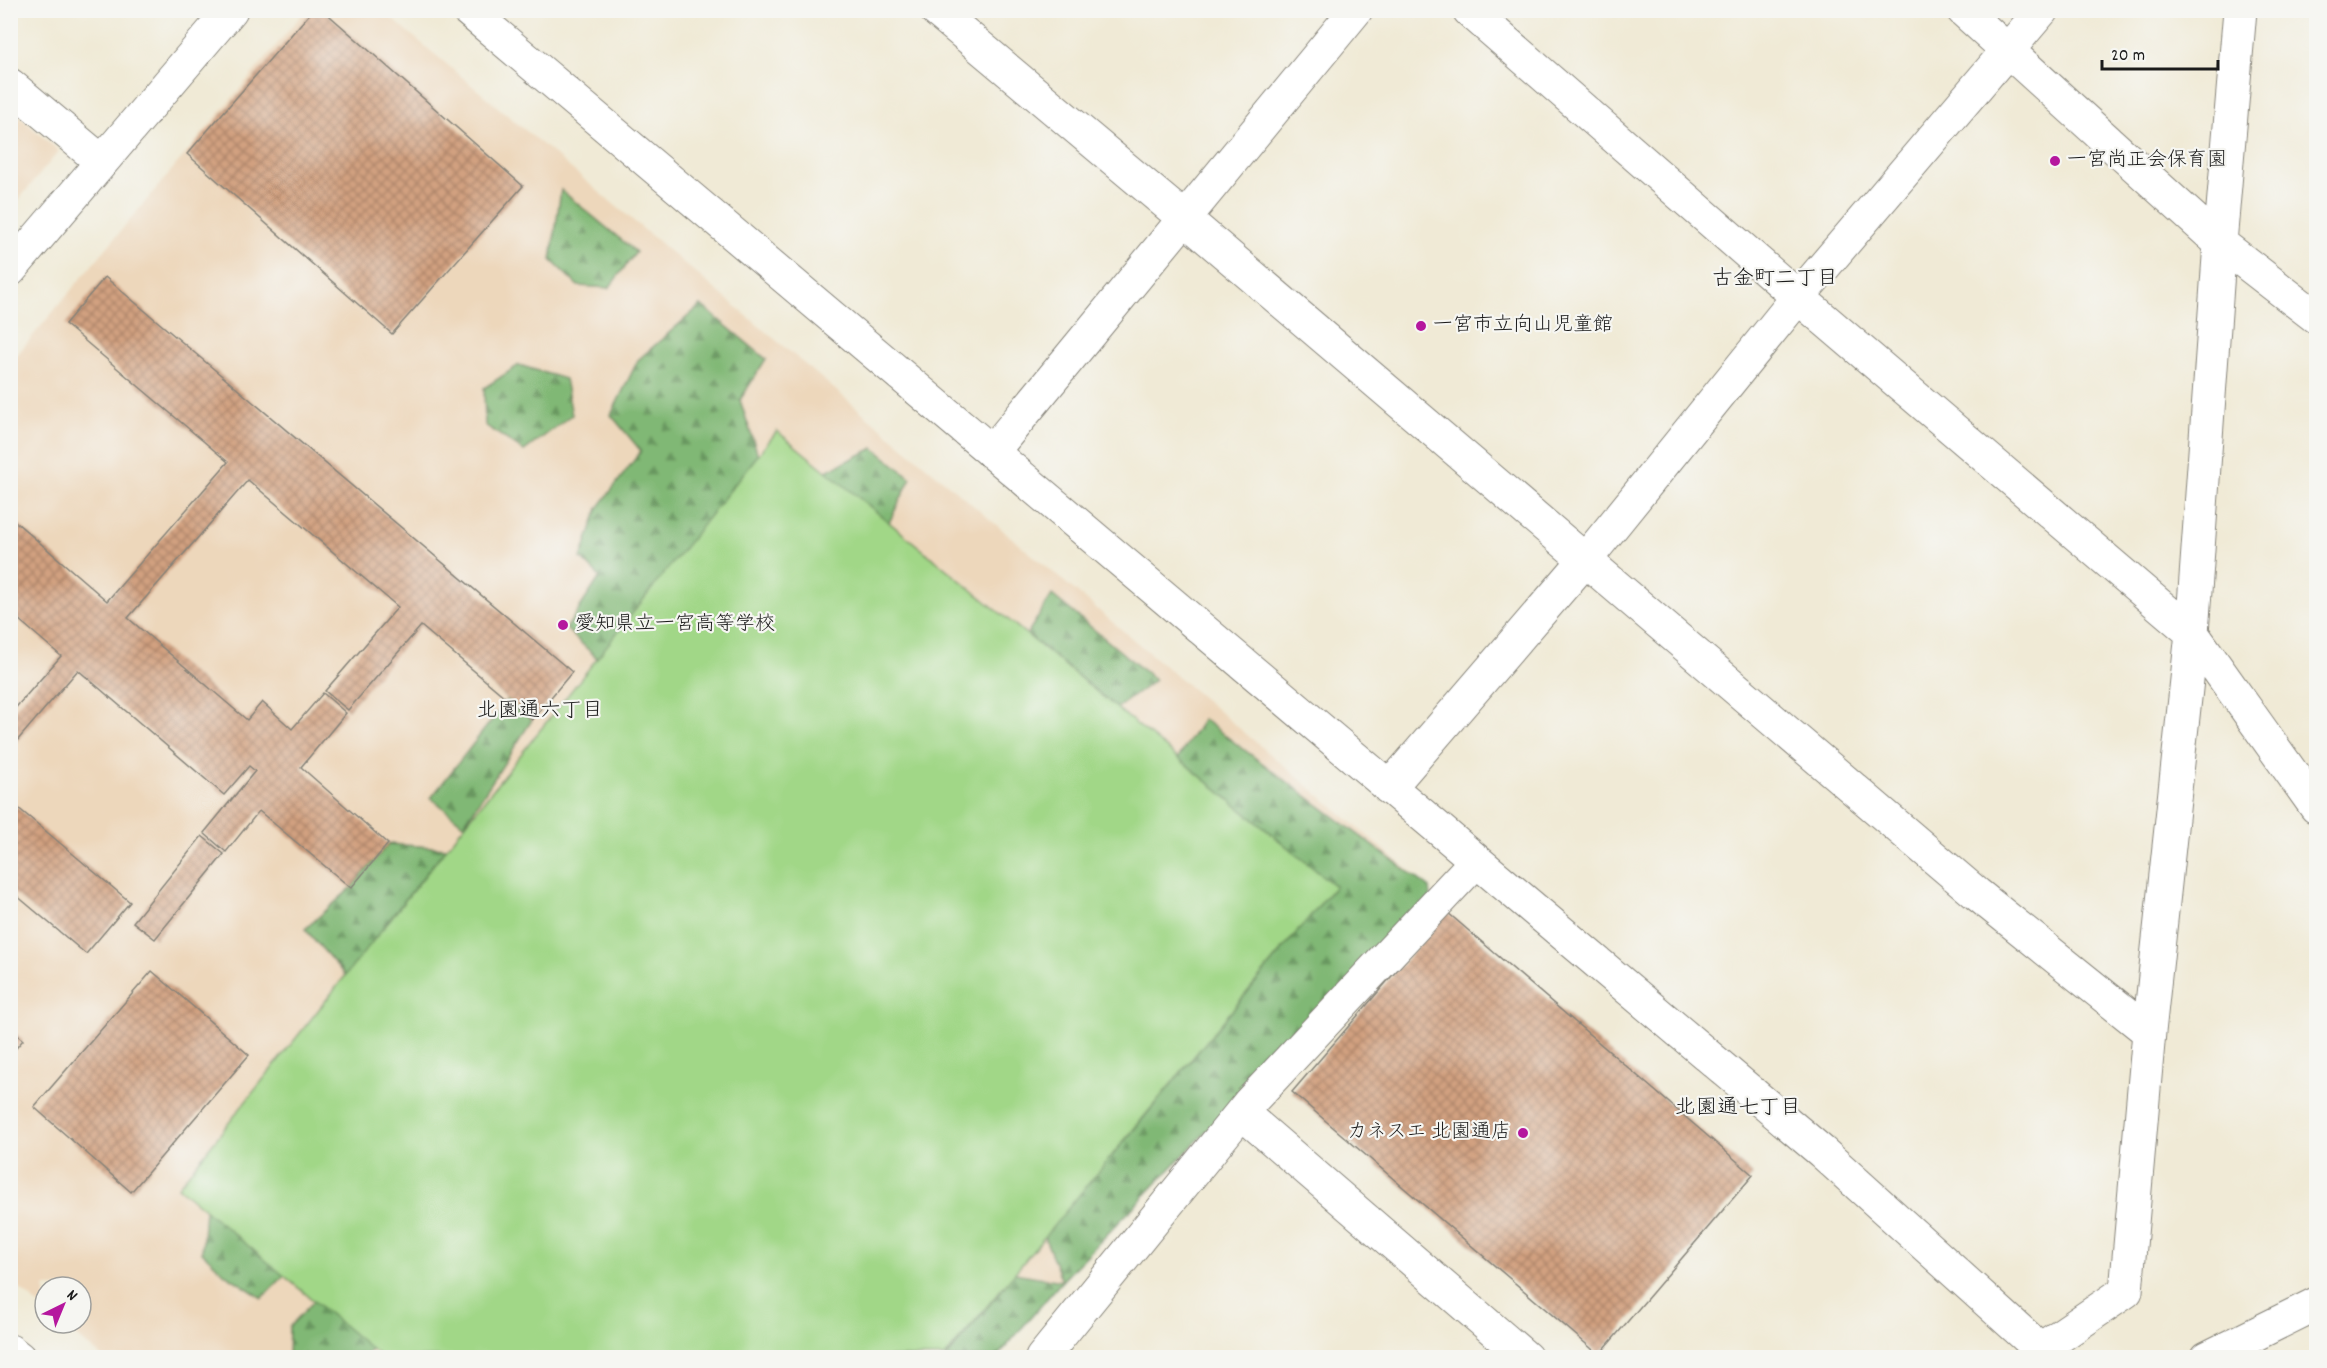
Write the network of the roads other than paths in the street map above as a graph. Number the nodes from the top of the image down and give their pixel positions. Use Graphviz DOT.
graph roads {
  1 [pos="231,10"];
  2 [pos="468,10"];
  3 [pos="936,10"];
  4 [pos="1356,10"];
  5 [pos="1469,10"];
  6 [pos="1963,10"];
  7 [pos="2042,10"];
  8 [pos="2240,10"];
  9 [pos="2009,50"];
  10 [pos="10,85"];
  11 [pos="101,161"];
  12 [pos="1184,218"];
  13 [pos="2220,243"];
  14 [pos="10,270"];
  15 [pos="1798,297"];
  16 [pos="2316,317"];
  17 [pos="992,452"];
  18 [pos="1586,559"];
  19 [pos="2192,633"];
  20 [pos="1389,788"];
  21 [pos="2316,807"];
  22 [pos="1476,861"];
  23 [pos="2149,1032"];
  24 [pos="1242,1113"];
  25 [pos="2316,1304"];
  26 [pos="10,1351"];
  27 [pos="2046,1353"];
  28 [pos="19,1358"];
  29 [pos="1042,1358"];
  30 [pos="1526,1358"];
  31 [pos="2207,1358"];
  1 -- 11 [label="street"];
  2 -- 17 [label="street"];
  3 -- 12 [label="street"];
  4 -- 12 [label="street"];
  5 -- 15 [label="street"];
  6 -- 9 [label="street"];
  7 -- 9 [label="street"];
  8 -- 13 [label="street"];
  9 -- 13 [label="street"];
  9 -- 15 [label="street"];
  10 -- 11 [label="street"];
  11 -- 14 [label="street"];
  12 -- 17 [label="street"];
  12 -- 18 [label="street"];
  13 -- 16 [label="street"];
  13 -- 19 [label="street"];
  15 -- 18 [label="street"];
  15 -- 19 [label="street"];
  17 -- 20 [label="street"];
  18 -- 20 [label="street"];
  18 -- 23 [label="street"];
  19 -- 21 [label="street"];
  19 -- 23 [label="street"];
  20 -- 22 [label="street"];
  22 -- 24 [label="street"];
  22 -- 27 [label="street"];
  23 -- 27 [label="street"];
  24 -- 29 [label="street"];
  24 -- 30 [label="street"];
  25 -- 31 [label="street"];
  26 -- 28 [label="street"];
}
